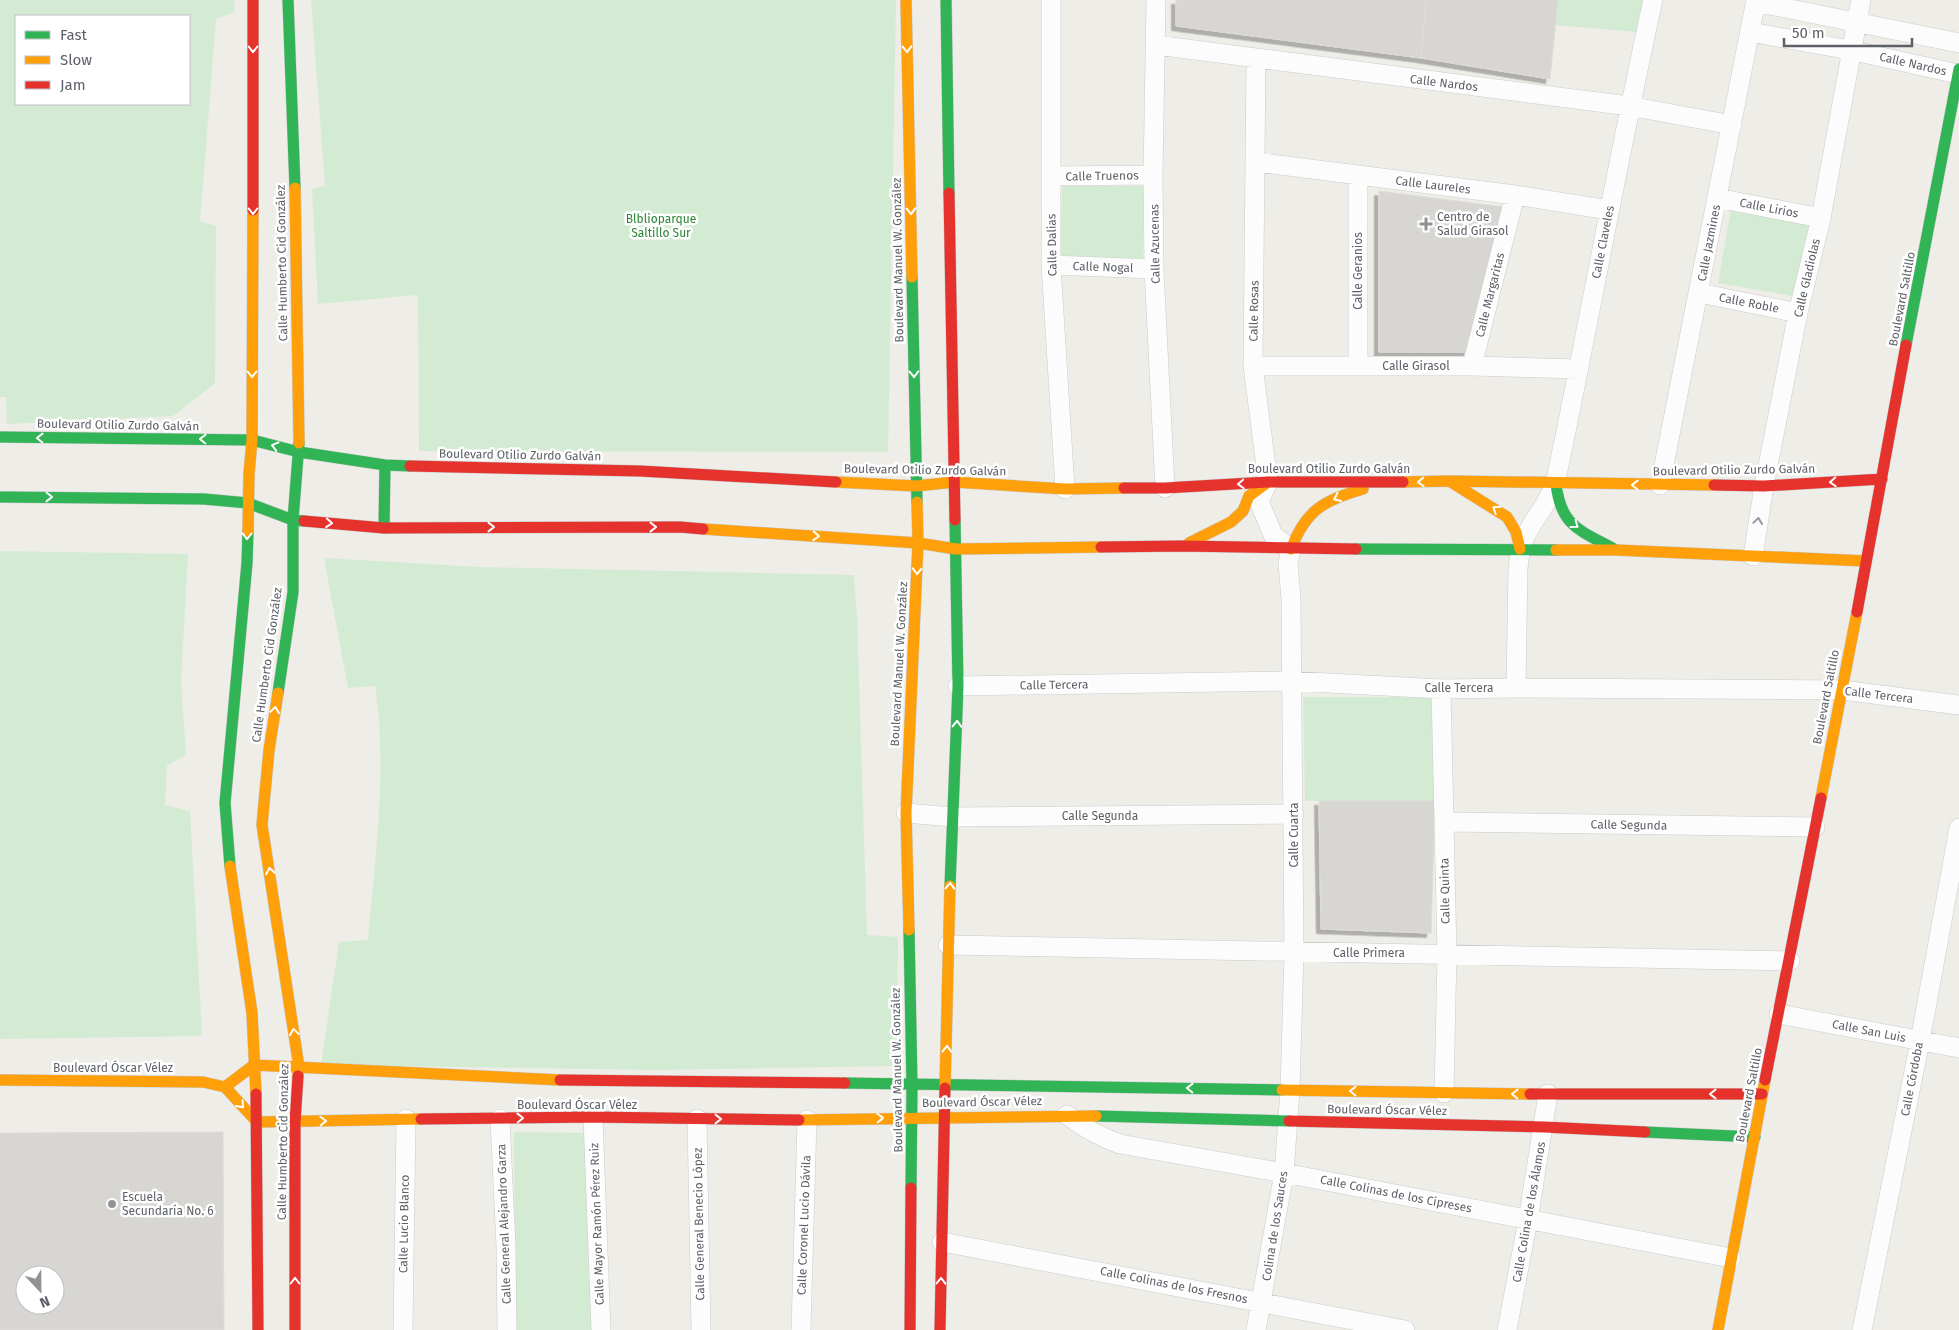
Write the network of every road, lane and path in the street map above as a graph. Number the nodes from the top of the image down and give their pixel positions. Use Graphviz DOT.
graph roads {
  1 [pos="254,0"];
  2 [pos="288,0"];
  3 [pos="906,0"];
  4 [pos="946,0"];
  5 [pos="1051,0"];
  6 [pos="1156,0"];
  7 [pos="1652,0"];
  8 [pos="1861,0"];
  9 [pos="1756,1"];
  10 [pos="1856,24"];
  11 [pos="1750,32"];
  12 [pos="1959,43"];
  13 [pos="1156,45"];
  14 [pos="1850,50"];
  15 [pos="1256,59"];
  16 [pos="1958,72"];
  17 [pos="1629,106"];
  18 [pos="1732,124"];
  19 [pos="1953,130"];
  20 [pos="1256,162"];
  21 [pos="1153,175"];
  22 [pos="1051,176"];
  23 [pos="1358,176"];
  24 [pos="1515,195"];
  25 [pos="1718,198"];
  26 [pos="1609,210"];
  27 [pos="1821,218"];
  28 [pos="1052,265"];
  29 [pos="1154,269"];
  30 [pos="1699,293"];
  31 [pos="1798,314"];
  32 [pos="1253,366"];
  33 [pos="1358,366"];
  34 [pos="1472,366"];
  35 [pos="1580,369"];
  36 [pos="0,438"];
  37 [pos="252,440"];
  38 [pos="299,452"];
  39 [pos="386,465"];
  40 [pos="1882,479"];
  41 [pos="1450,481"];
  42 [pos="954,482"];
  43 [pos="1268,482"];
  44 [pos="1383,483"];
  45 [pos="1556,484"];
  46 [pos="1660,485"];
  47 [pos="916,486"];
  48 [pos="1764,486"];
  49 [pos="1165,488"];
  50 [pos="1065,489"];
  51 [pos="0,497"];
  52 [pos="248,503"];
  53 [pos="293,520"];
  54 [pos="384,528"];
  55 [pos="918,543"];
  56 [pos="1182,546"];
  57 [pos="956,549"];
  58 [pos="1291,549"];
  59 [pos="1520,549"];
  60 [pos="1616,550"];
  61 [pos="1753,556"];
  62 [pos="1866,561"];
  63 [pos="1291,681"];
  64 [pos="958,686"];
  65 [pos="1516,688"];
  66 [pos="1442,689"];
  67 [pos="1842,690"];
  68 [pos="1959,705"];
  69 [pos="906,813"];
  70 [pos="1294,814"];
  71 [pos="953,817"];
  72 [pos="1444,822"];
  73 [pos="1814,827"];
  74 [pos="1959,828"];
  75 [pos="948,945"];
  76 [pos="1294,953"];
  77 [pos="1446,954"];
  78 [pos="1790,961"];
  79 [pos="1779,1014"];
  80 [pos="1920,1041"];
  81 [pos="1959,1048"];
  82 [pos="254,1065"];
  83 [pos="299,1067"];
  84 [pos="0,1080"];
  85 [pos="946,1084"];
  86 [pos="912,1085"];
  87 [pos="225,1087"];
  88 [pos="1290,1090"];
  89 [pos="1444,1093"];
  90 [pos="1548,1094"];
  91 [pos="1762,1094"];
  92 [pos="1067,1115"];
  93 [pos="946,1116"];
  94 [pos="912,1117"];
  95 [pos="593,1118"];
  96 [pos="406,1119"];
  97 [pos="500,1119"];
  98 [pos="697,1119"];
  99 [pos="807,1120"];
  100 [pos="257,1122"];
  101 [pos="295,1122"];
  102 [pos="1289,1122"];
  103 [pos="1544,1127"];
  104 [pos="1755,1137"];
  105 [pos="1284,1173"];
  106 [pos="1528,1220"];
  107 [pos="942,1242"];
  108 [pos="1731,1258"];
  109 [pos="1262,1301"];
  110 [pos="258,1330"];
  111 [pos="295,1330"];
  112 [pos="403,1330"];
  113 [pos="506,1330"];
  114 [pos="601,1330"];
  115 [pos="701,1330"];
  116 [pos="801,1330"];
  117 [pos="910,1330"];
  118 [pos="940,1330"];
  119 [pos="1256,1330"];
  120 [pos="1405,1330"];
  121 [pos="1506,1330"];
  122 [pos="1718,1330"];
  123 [pos="1862,1330"];
  1 -- 37 [label="street, Calle Humberto Cid González, one-way"];
  2 -- 38 [label="street, Calle Humberto Cid González"];
  3 -- 47 [label="street, Boulevard Manuel W. González, one-way"];
  4 -- 42 [label="street"];
  5 -- 22 [label="street, Calle Dalias"];
  6 -- 13 [label="street, Calle Azucenas"];
  7 -- 17 [label="street, Calle Claveles"];
  8 -- 10 [label="street, Calle Gladiolas"];
  9 -- 10 [label="street"];
  9 -- 11 [label="street, Calle Jazmines"];
  10 -- 12 [label="street"];
  10 -- 14 [label="street, Calle Gladiolas"];
  11 -- 14 [label="street, Calle Nardos"];
  11 -- 18 [label="street, Calle Jazmines"];
  13 -- 15 [label="street, Calle Nardos"];
  13 -- 21 [label="street, Calle Azucenas"];
  14 -- 16 [label="street, Calle Nardos"];
  14 -- 27 [label="street, Calle Gladiolas"];
  15 -- 17 [label="street, Calle Nardos"];
  15 -- 20 [label="street, Calle Rosas"];
  16 -- 19 [label="street, Boulevard Saltillo"];
  17 -- 18 [label="street, Calle Nardos"];
  17 -- 26 [label="street, Calle Claveles"];
  18 -- 25 [label="street, Calle Jazmines"];
  19 -- 40 [label="street, Boulevard Saltillo"];
  20 -- 23 [label="street, Calle Laureles"];
  20 -- 32 [label="street, Calle Rosas"];
  21 -- 22 [label="street, Calle Truenos"];
  21 -- 29 [label="street, Calle Azucenas"];
  22 -- 28 [label="street, Calle Dalias"];
  23 -- 24 [label="street, Calle Laureles"];
  23 -- 33 [label="street, Calle Geranios"];
  24 -- 26 [label="street, Calle Laureles"];
  24 -- 34 [label="street, Calle Margaritas"];
  25 -- 27 [label="street, Calle Lirios"];
  25 -- 30 [label="street, Calle Jazmines"];
  26 -- 35 [label="street, Calle Claveles"];
  27 -- 31 [label="street, Calle Gladiolas"];
  28 -- 29 [label="street, Calle Nogal"];
  28 -- 50 [label="street, Calle Dalias"];
  29 -- 49 [label="street, Calle Azucenas"];
  30 -- 31 [label="street, Calle Roble"];
  30 -- 46 [label="street, Calle Jazmines"];
  31 -- 48 [label="street, Calle Gladiolas"];
  32 -- 33 [label="street, Calle Girasol"];
  32 -- 43 [label="street, Calle Rosas"];
  33 -- 34 [label="street, Calle Girasol"];
  34 -- 35 [label="street, Calle Girasol"];
  35 -- 45 [label="street, Calle Claveles"];
  37 -- 36 [label="street, Boulevard Otilio Zurdo Galván, one-way"];
  38 -- 37 [label="street, Boulevard Otilio Zurdo Galván, one-way"];
  37 -- 52 [label="street, Calle Humberto Cid González"];
  38 -- 39 [label="street, Boulevard Otilio Zurdo Galván"];
  38 -- 53 [label="street, Calle Humberto Cid González"];
  39 -- 47 [label="street, Boulevard Otilio Zurdo Galván"];
  39 -- 54 [label="street"];
  40 -- 48 [label="street, Boulevard Otilio Zurdo Galván, one-way"];
  40 -- 62 [label="street, Boulevard Saltillo"];
  41 -- 44 [label="street, Boulevard Otilio Zurdo Galván, one-way"];
  41 -- 45 [label="street, Boulevard Otilio Zurdo Galván"];
  59 -- 41 [label="street, one-way"];
  42 -- 47 [label="street, Boulevard Otilio Zurdo Galván"];
  42 -- 50 [label="street, Boulevard Otilio Zurdo Galván"];
  42 -- 57 [label="street"];
  43 -- 44 [label="street, Boulevard Otilio Zurdo Galván"];
  43 -- 49 [label="street, Boulevard Otilio Zurdo Galván, one-way"];
  43 -- 56 [label="street"];
  43 -- 58 [label="street, Calle Rosas"];
  44 -- 58 [label="street, one-way"];
  46 -- 45 [label="street, Boulevard Otilio Zurdo Galván, one-way"];
  45 -- 59 [label="street"];
  45 -- 60 [label="street, one-way"];
  46 -- 48 [label="street, Boulevard Otilio Zurdo Galván"];
  47 -- 55 [label="street, Boulevard Manuel W. González"];
  61 -- 48 [label="street, Calle Gladiolas, one-way"];
  49 -- 50 [label="street, Boulevard Otilio Zurdo Galván"];
  51 -- 52 [label="street, one-way"];
  52 -- 53 [label="street"];
  52 -- 82 [label="street, Calle Humberto Cid González, one-way"];
  53 -- 54 [label="street, one-way"];
  83 -- 53 [label="street, Calle Humberto Cid González, one-way"];
  54 -- 55 [label="street, one-way"];
  55 -- 57 [label="street"];
  55 -- 69 [label="street, Boulevard Manuel W. González, one-way"];
  56 -- 57 [label="street"];
  56 -- 58 [label="street"];
  57 -- 64 [label="street"];
  58 -- 59 [label="street"];
  58 -- 63 [label="street, Calle Cuarta"];
  59 -- 60 [label="street"];
  59 -- 65 [label="street"];
  60 -- 61 [label="street"];
  61 -- 62 [label="street"];
  62 -- 67 [label="street, Boulevard Saltillo"];
  63 -- 64 [label="street, Calle Tercera"];
  63 -- 66 [label="street, Calle Tercera"];
  63 -- 70 [label="street, Calle Cuarta"];
  71 -- 64 [label="street, one-way"];
  65 -- 66 [label="street, Calle Tercera"];
  65 -- 67 [label="street, Calle Tercera"];
  66 -- 72 [label="street, Calle Quinta"];
  67 -- 68 [label="street, Calle Tercera"];
  67 -- 73 [label="street, Boulevard Saltillo"];
  69 -- 71 [label="street, Calle Segunda"];
  69 -- 86 [label="street, Boulevard Manuel W. González"];
  70 -- 71 [label="street, Calle Segunda"];
  70 -- 76 [label="street, Calle Cuarta"];
  75 -- 71 [label="street, one-way"];
  72 -- 73 [label="street, Calle Segunda"];
  72 -- 77 [label="street, Calle Quinta"];
  73 -- 78 [label="street, Boulevard Saltillo"];
  74 -- 80 [label="street, Calle Córdoba"];
  75 -- 76 [label="street, Calle Primera"];
  85 -- 75 [label="street, one-way"];
  76 -- 77 [label="street, Calle Primera"];
  76 -- 88 [label="street, Calle Cuarta"];
  77 -- 78 [label="street, Calle Primera"];
  77 -- 89 [label="street, Calle Quinta"];
  78 -- 79 [label="street, Boulevard Saltillo"];
  79 -- 80 [label="street, Calle San Luis"];
  79 -- 91 [label="street, Boulevard Saltillo"];
  80 -- 81 [label="street, Calle San Luis"];
  80 -- 123 [label="street, Calle Córdoba"];
  82 -- 83 [label="street, Boulevard Óscar Vélez"];
  82 -- 87 [label="street"];
  82 -- 100 [label="street, Calle Humberto Cid González"];
  83 -- 86 [label="street, Boulevard Óscar Vélez"];
  83 -- 101 [label="street, Calle Humberto Cid González"];
  84 -- 87 [label="street, Boulevard Óscar Vélez"];
  85 -- 86 [label="street, Boulevard Óscar Vélez"];
  88 -- 85 [label="street, Boulevard Óscar Vélez, one-way"];
  85 -- 93 [label="street"];
  86 -- 94 [label="street, Boulevard Manuel W. González"];
  87 -- 100 [label="street, one-way"];
  89 -- 88 [label="street, Boulevard Óscar Vélez, one-way"];
  88 -- 102 [label="street, Calle Cuarta"];
  90 -- 89 [label="street, Boulevard Óscar Vélez, one-way"];
  91 -- 90 [label="street, Boulevard Óscar Vélez, one-way"];
  90 -- 103 [label="street, Calle Colina de los Álamos"];
  91 -- 104 [label="street, Boulevard Saltillo"];
  92 -- 93 [label="street, Boulevard Óscar Vélez"];
  92 -- 102 [label="street, Boulevard Óscar Vélez"];
  92 -- 105 [label="street, Calle Colinas de los Cipreses"];
  93 -- 94 [label="street, Boulevard Óscar Vélez"];
  93 -- 107 [label="street"];
  99 -- 94 [label="street, Boulevard Óscar Vélez, one-way"];
  94 -- 117 [label="street, Boulevard Manuel W. González"];
  97 -- 95 [label="street, Boulevard Óscar Vélez, one-way"];
  95 -- 98 [label="street, Boulevard Óscar Vélez"];
  95 -- 114 [label="street, Calle Mayor Ramón Pérez Ruiz"];
  96 -- 97 [label="street, Boulevard Óscar Vélez"];
  101 -- 96 [label="street, Boulevard Óscar Vélez, one-way"];
  96 -- 112 [label="street, Calle Lucio Blanco"];
  97 -- 113 [label="street, Calle General Alejandro Garza"];
  98 -- 99 [label="street, Boulevard Óscar Vélez, one-way"];
  98 -- 115 [label="street, Calle General Benecio López"];
  99 -- 116 [label="street, Calle Coronel Lucio Dávila"];
  100 -- 101 [label="street, Boulevard Óscar Vélez"];
  100 -- 110 [label="street, Calle Humberto Cid González"];
  111 -- 101 [label="street, Calle Humberto Cid González, one-way"];
  102 -- 103 [label="street, Boulevard Óscar Vélez"];
  102 -- 105 [label="street, Colina de los Sauces"];
  103 -- 104 [label="street, Boulevard Óscar Vélez"];
  103 -- 106 [label="street, Calle Colina de los Álamos"];
  104 -- 108 [label="street, Boulevard Saltillo"];
  105 -- 106 [label="street, Calle Colinas de los Cipreses"];
  105 -- 109 [label="street, Colina de los Sauces"];
  106 -- 108 [label="street, Calle Colinas de los Cipreses"];
  106 -- 121 [label="street, Calle Colina de los Álamos"];
  107 -- 109 [label="street, Calle Colinas de los Fresnos"];
  118 -- 107 [label="street, one-way"];
  108 -- 122 [label="street, Boulevard Saltillo"];
  109 -- 119 [label="street, Colina de los Sauces"];
  109 -- 120 [label="street, Calle Colinas de los Fresnos"];
}
